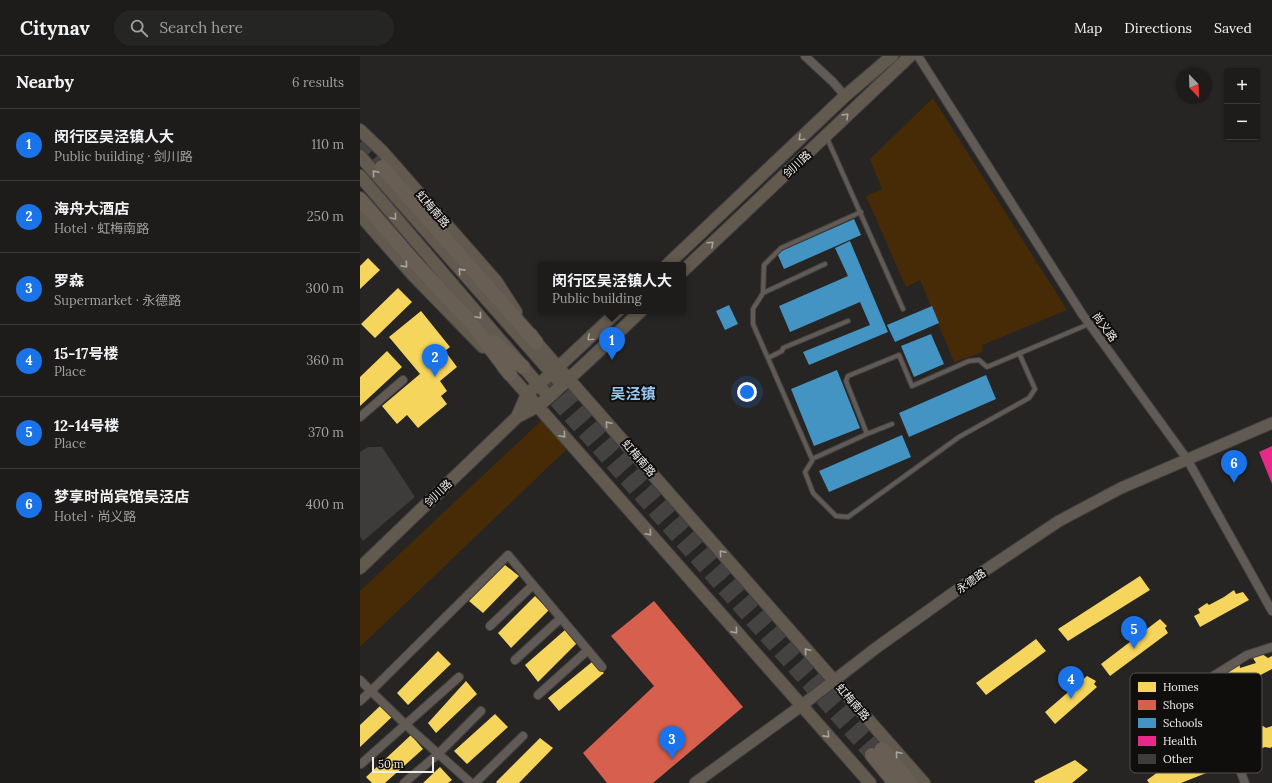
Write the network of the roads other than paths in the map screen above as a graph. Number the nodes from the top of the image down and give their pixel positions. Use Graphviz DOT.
graph roads {
  1 [pos="805,56"];
  2 [pos="892,56"];
  3 [pos="910,56"];
  4 [pos="918,56"];
  5 [pos="845,96"];
  6 [pos="360,130"];
  7 [pos="826,135"];
  8 [pos="360,156"];
  9 [pos="382,167"];
  10 [pos="360,176"];
  11 [pos="360,199"];
  12 [pos="861,212"];
  13 [pos="360,215"];
  14 [pos="670,262"];
  15 [pos="826,264"];
  16 [pos="686,268"];
  17 [pos="763,293"];
  18 [pos="903,309"];
  19 [pos="615,314"];
  20 [pos="638,314"];
  21 [pos="848,321"];
  22 [pos="472,324"];
  23 [pos="1089,324"];
  24 [pos="536,342"];
  25 [pos="1020,353"];
  26 [pos="768,358"];
  27 [pos="523,367"];
  28 [pos="555,370"];
  29 [pos="510,374"];
  30 [pos="403,380"];
  31 [pos="566,382"];
  32 [pos="538,385"];
  33 [pos="527,394"];
  34 [pos="548,397"];
  35 [pos="538,406"];
  36 [pos="360,417"];
  37 [pos="517,417"];
  38 [pos="1272,422"];
  39 [pos="892,424"];
  40 [pos="867,434"];
  41 [pos="1187,459"];
  42 [pos="812,461"];
  43 [pos="360,568"];
  44 [pos="534,585"];
  45 [pos="1272,611"];
  46 [pos="561,618"];
  47 [pos="490,626"];
  48 [pos="1272,647"];
  49 [pos="588,650"];
  50 [pos="515,660"];
  51 [pos="602,667"];
  52 [pos="1218,673"];
  53 [pos="459,677"];
  54 [pos="360,680"];
  55 [pos="833,680"];
  56 [pos="371,691"];
  57 [pos="538,695"];
  58 [pos="360,701"];
  59 [pos="801,706"];
  60 [pos="481,711"];
  61 [pos="406,725"];
  62 [pos="523,736"];
  63 [pos="438,754"];
  64 [pos="361,764"];
  65 [pos="1241,773"];
  66 [pos="404,783"];
  67 [pos="471,783"];
  68 [pos="475,783"];
  69 [pos="695,783"];
  70 [pos="870,783"];
  71 [pos="895,783"];
  72 [pos="910,783"];
  73 [pos="924,783"];
  74 [pos="1245,783"];
  1 -- 5 [label="street"];
  2 -- 5 [label="main road, 剑川路"];
  7 -- 3 [label="main road, 剑川路, one-way"];
  4 -- 23 [label="street, 尚义路"];
  5 -- 14 [label="main road, 剑川路, one-way"];
  6 -- 24 [label="main road, 虹梅南路"];
  7 -- 12 [label="lane"];
  16 -- 7 [label="main road, 剑川路, one-way"];
  28 -- 8 [label="main road, 虹梅南路, one-way"];
  9 -- 24 [label="highway"];
  10 -- 27 [label="main road, one-way"];
  11 -- 22 [label="highway"];
  12 -- 17 [label="lane"];
  12 -- 18 [label="lane"];
  13 -- 29 [label="main road, one-way"];
  15 -- 17 [label="lane"];
  17 -- 26 [label="lane"];
  19 -- 28 [label="main road, 剑川路, one-way"];
  20 -- 31 [label="main road, 剑川路"];
  21 -- 26 [label="lane"];
  22 -- 27 [label="highway"];
  22 -- 29 [label="highway"];
  23 -- 25 [label="lane"];
  23 -- 41 [label="street, 尚义路"];
  24 -- 28 [label="main road, 虹梅南路"];
  25 -- 40 [label="lane"];
  25 -- 42 [label="lane"];
  26 -- 40 [label="lane"];
  27 -- 32 [label="main road"];
  28 -- 31 [label="main road, 虹梅南路"];
  28 -- 32 [label="main road, 剑川路"];
  29 -- 33 [label="main road"];
  30 -- 36 [label="street"];
  31 -- 34 [label="main road, 剑川路"];
  55 -- 31 [label="main road, 虹梅南路, one-way"];
  32 -- 33 [label="main road, 剑川路"];
  32 -- 34 [label="main road"];
  33 -- 35 [label="main road"];
  33 -- 37 [label="main road, 剑川路"];
  34 -- 35 [label="main road, 剑川路"];
  35 -- 37 [label="main road, 剑川路"];
  35 -- 59 [label="main road, one-way"];
  37 -- 43 [label="main road, 剑川路"];
  38 -- 41 [label="street, 永德路"];
  39 -- 40 [label="lane"];
  41 -- 45 [label="street, 尚义路"];
  41 -- 55 [label="street, 永德路"];
  44 -- 46 [label="street"];
  44 -- 47 [label="street"];
  44 -- 56 [label="street"];
  46 -- 49 [label="street"];
  46 -- 50 [label="street"];
  48 -- 52 [label="street"];
  49 -- 51 [label="street"];
  49 -- 57 [label="street"];
  53 -- 61 [label="street"];
  54 -- 56 [label="street"];
  55 -- 59 [label="street, 永德路"];
  73 -- 55 [label="main road, 虹梅南路, one-way"];
  56 -- 58 [label="street"];
  56 -- 61 [label="street"];
  59 -- 69 [label="street, 永德路"];
  59 -- 70 [label="main road, one-way"];
  60 -- 63 [label="street"];
  61 -- 63 [label="street"];
  61 -- 64 [label="street"];
  62 -- 68 [label="street"];
  63 -- 66 [label="street"];
  63 -- 67 [label="street"];
  65 -- 74 [label="street"];
  71 -- 72 [label="highway"];
}
